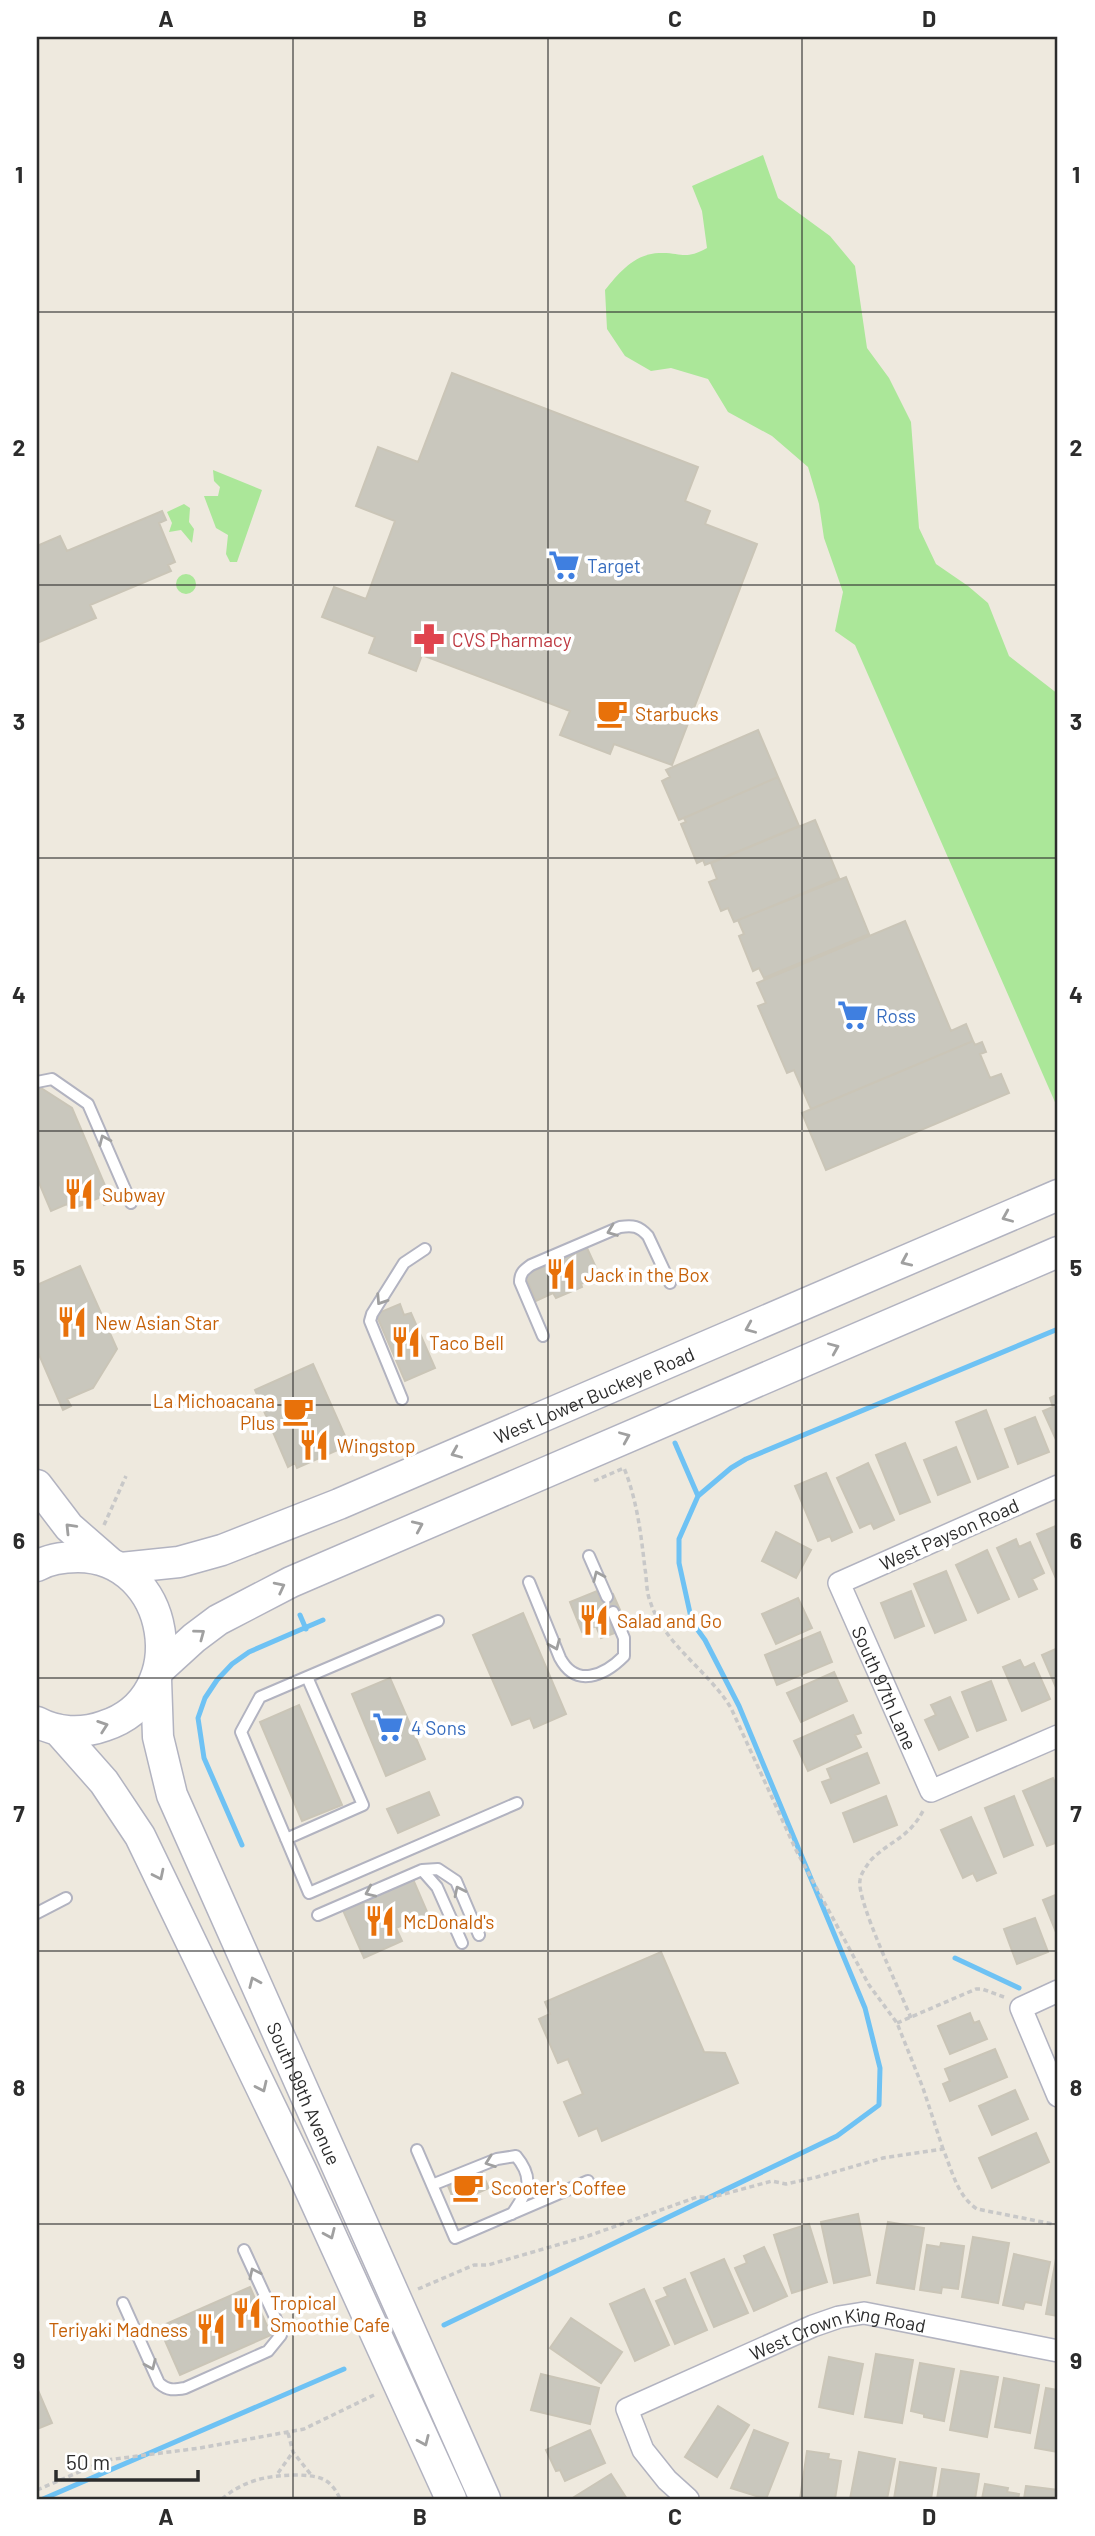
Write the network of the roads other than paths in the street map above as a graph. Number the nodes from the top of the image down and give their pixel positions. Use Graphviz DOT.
graph roads {
  1 [pos="37,1082"];
  2 [pos="1058,1195"];
  3 [pos="131,1203"];
  4 [pos="425,1249"];
  5 [pos="1058,1252"];
  6 [pos="670,1283"];
  7 [pos="543,1336"];
  8 [pos="402,1398"];
  9 [pos="37,1485"];
  10 [pos="1058,1486"];
  11 [pos="589,1556"];
  12 [pos="37,1566"];
  13 [pos="116,1566"];
  14 [pos="528,1582"];
  15 [pos="839,1583"];
  16 [pos="607,1597"];
  17 [pos="613,1612"];
  18 [pos="438,1621"];
  19 [pos="158,1674"];
  20 [pos="307,1677"];
  21 [pos="43,1725"];
  22 [pos="1058,1736"];
  23 [pos="517,1803"];
  24 [pos="286,1839"];
  25 [pos="422,1870"];
  26 [pos="66,1898"];
  27 [pos="37,1913"];
  28 [pos="318,1915"];
  29 [pos="480,1935"];
  30 [pos="462,1942"];
  31 [pos="1058,1992"];
  32 [pos="1058,2096"];
  33 [pos="417,2150"];
  34 [pos="588,2181"];
  35 [pos="432,2185"];
  36 [pos="512,2214"];
  37 [pos="244,2250"];
  38 [pos="123,2303"];
  39 [pos="1058,2351"];
  40 [pos="451,2499"];
  41 [pos="485,2499"];
  42 [pos="688,2499"];
  3 -- 1 [label="lane, one-way"];
  2 -- 13 [label="main road, West Lower Buckeye Road, one-way"];
  4 -- 8 [label="lane, one-way"];
  19 -- 5 [label="main road, one-way"];
  6 -- 7 [label="lane, one-way"];
  13 -- 9 [label="main road, one-way"];
  10 -- 15 [label="street, West Payson Road"];
  16 -- 11 [label="lane, one-way"];
  12 -- 13 [label="main road, West Lower Buckeye Road"];
  13 -- 19 [label="main road, South 99th Avenue"];
  14 -- 17 [label="lane, one-way"];
  15 -- 22 [label="street, South 97th Lane"];
  18 -- 20 [label="lane"];
  21 -- 19 [label="main road, one-way"];
  41 -- 19 [label="main road, South 99th Avenue, one-way"];
  20 -- 24 [label="lane"];
  20 -- 24 [label="lane"];
  21 -- 40 [label="main road, South 99th Avenue, one-way"];
  23 -- 24 [label="lane"];
  25 -- 28 [label="lane, one-way"];
  29 -- 25 [label="lane, one-way"];
  25 -- 30 [label="lane"];
  26 -- 27 [label="lane"];
  31 -- 32 [label="street"];
  33 -- 35 [label="lane"];
  34 -- 36 [label="lane"];
  35 -- 36 [label="lane"];
  36 -- 35 [label="lane, one-way"];
  38 -- 37 [label="lane, one-way"];
  39 -- 42 [label="street, West Crown King Road"];
}
